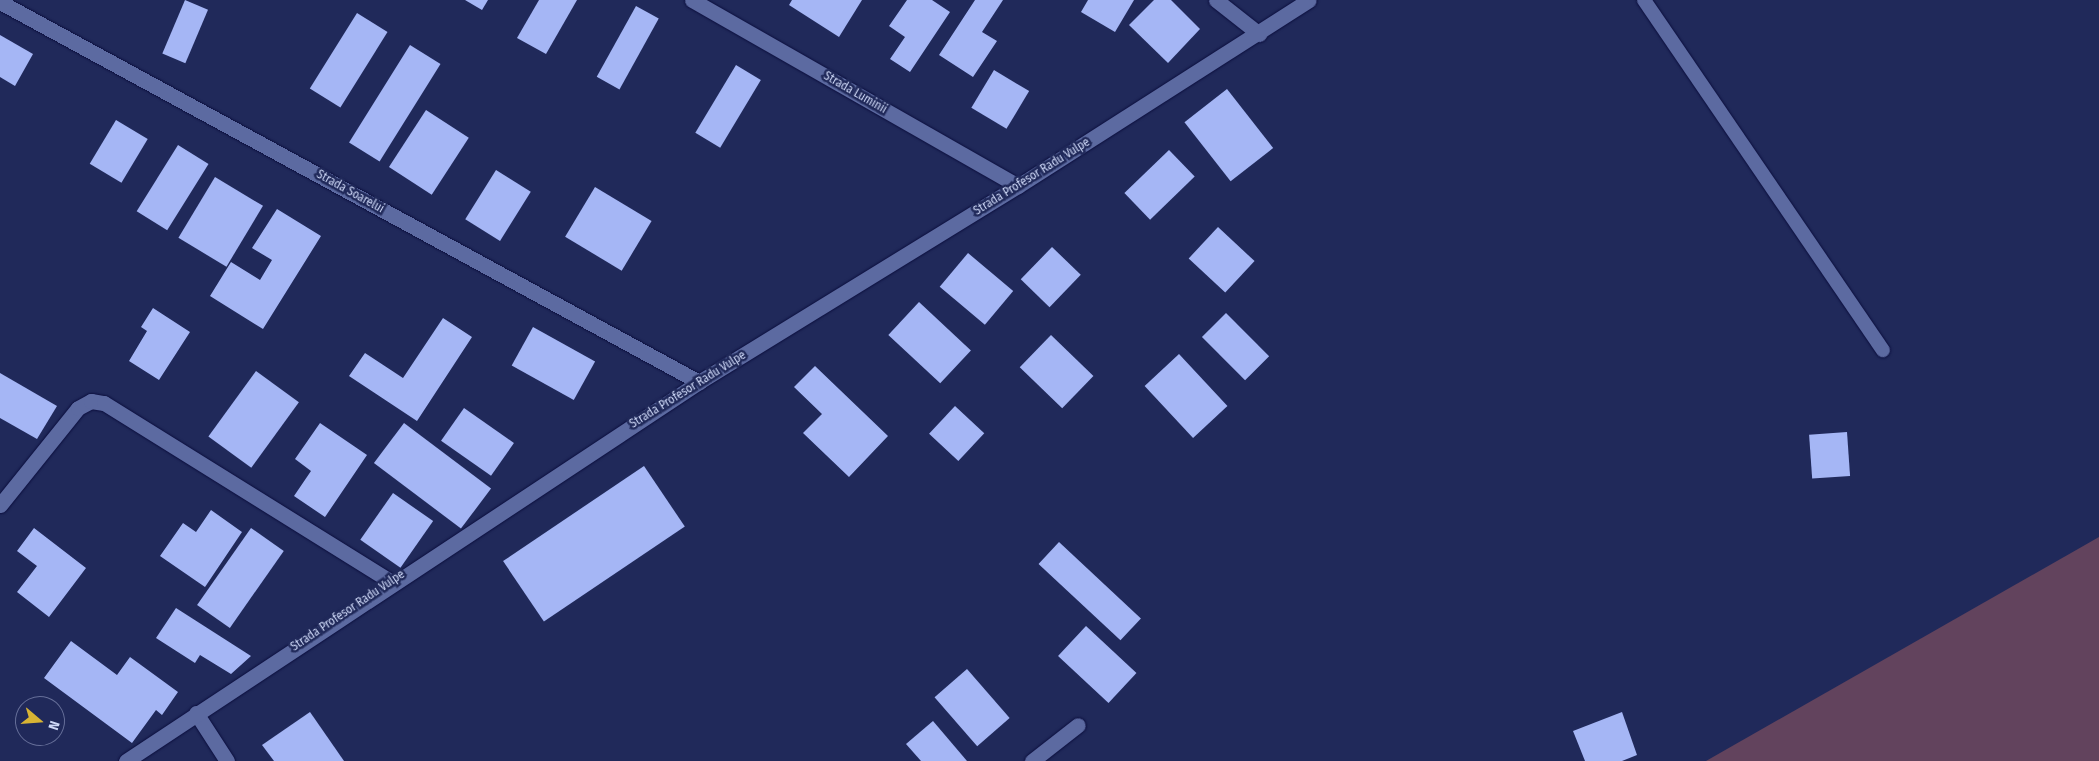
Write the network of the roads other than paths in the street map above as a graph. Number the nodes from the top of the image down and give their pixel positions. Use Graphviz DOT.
graph roads {
  1 [pos="692,0"];
  2 [pos="1216,0"];
  3 [pos="1309,0"];
  4 [pos="1644,0"];
  5 [pos="0,2"];
  6 [pos="717,6"];
  7 [pos="1259,34"];
  8 [pos="1018,186"];
  9 [pos="1883,350"];
  10 [pos="699,382"];
  11 [pos="0,505"];
  12 [pos="392,582"];
  13 [pos="196,713"];
  14 [pos="1078,725"];
  15 [pos="126,761"];
  16 [pos="227,761"];
  17 [pos="1032,761"];
  1 -- 6 [label="street, Strada Luminii"];
  2 -- 7 [label="street"];
  3 -- 7 [label="street, Strada Profesor Radu Vulpe"];
  4 -- 9 [label="lane"];
  5 -- 10 [label="street, Strada Soarelui"];
  6 -- 8 [label="street, Strada Luminii"];
  7 -- 8 [label="street, Strada Profesor Radu Vulpe"];
  8 -- 10 [label="street, Strada Profesor Radu Vulpe"];
  10 -- 12 [label="street, Strada Profesor Radu Vulpe"];
  11 -- 12 [label="street"];
  12 -- 13 [label="street, Strada Profesor Radu Vulpe"];
  13 -- 15 [label="street, Strada Profesor Radu Vulpe"];
  13 -- 16 [label="street"];
  14 -- 17 [label="street"];
}
